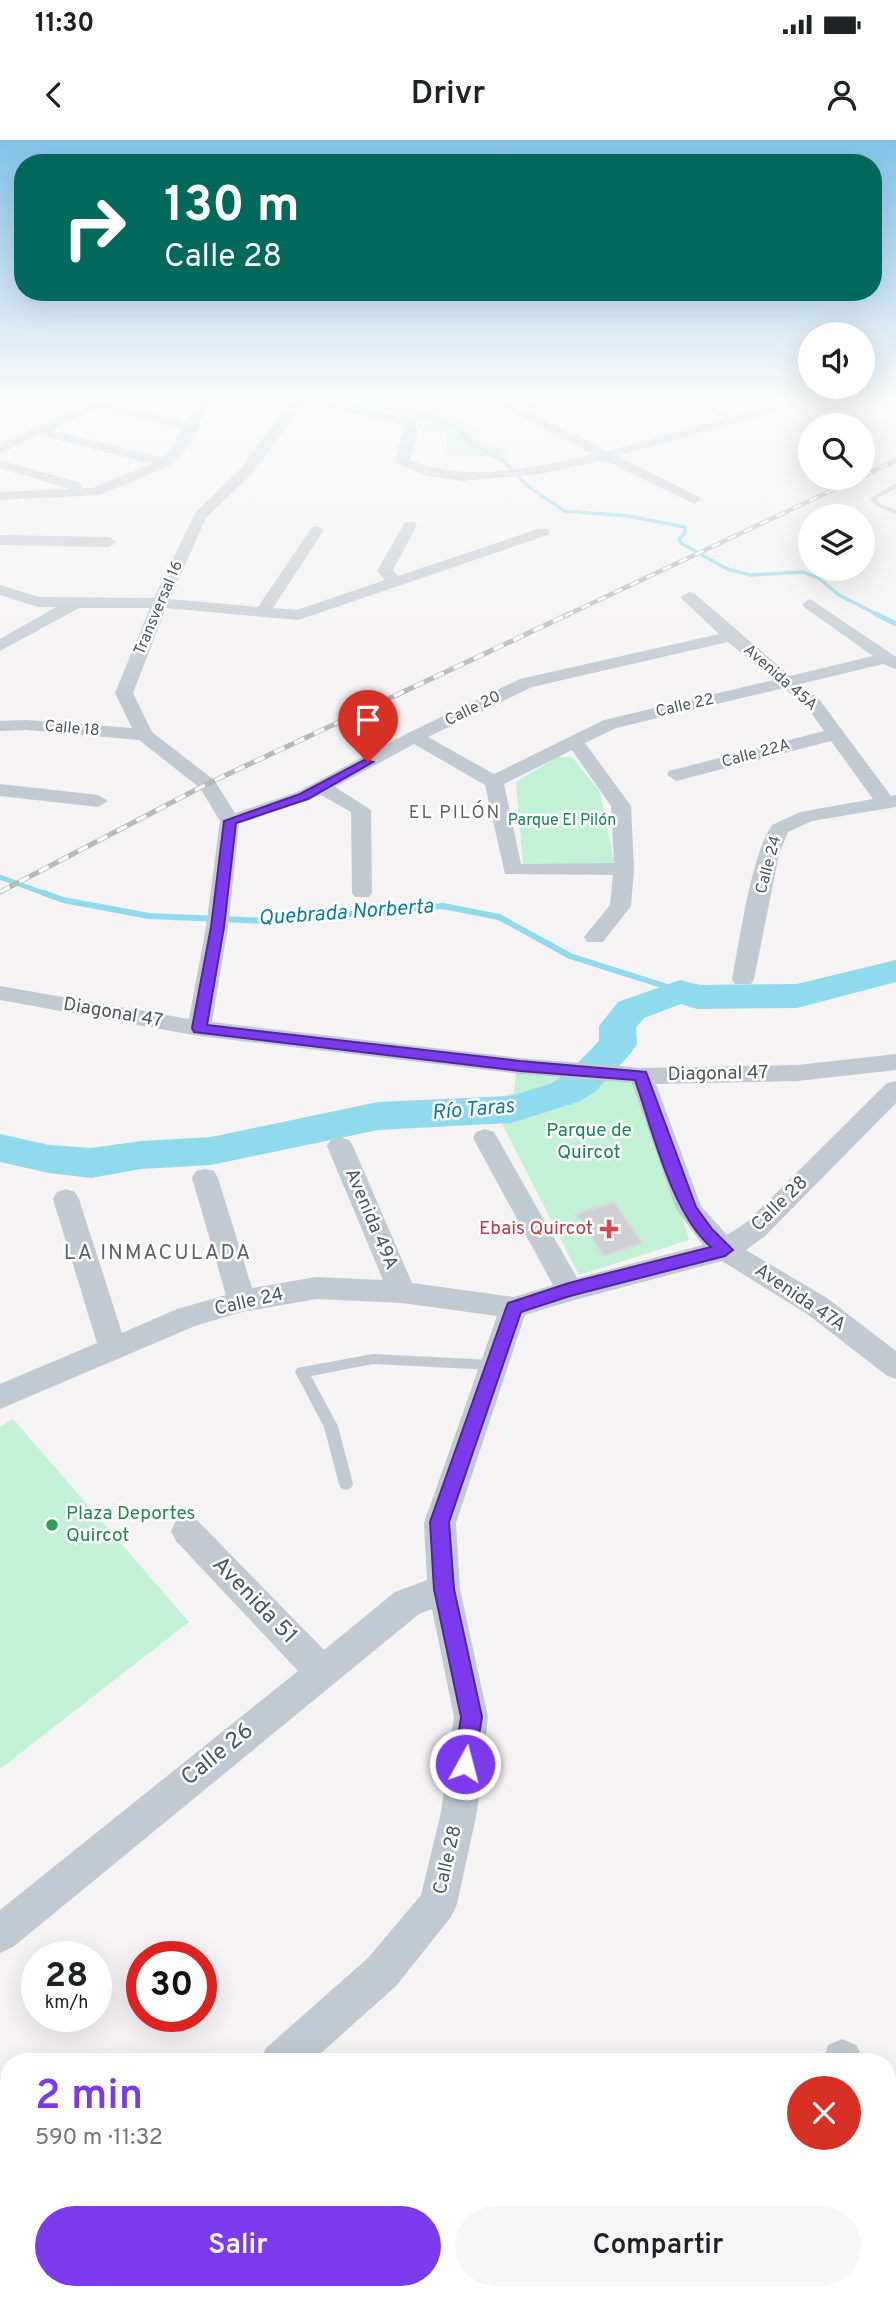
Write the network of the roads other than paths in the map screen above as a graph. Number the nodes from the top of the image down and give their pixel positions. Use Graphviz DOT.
graph roads {
  1 [pos="219,498"];
  2 [pos="689,498"];
  3 [pos="875,498"];
  4 [pos="694,500"];
  5 [pos="896,512"];
  6 [pos="410,525"];
  7 [pos="317,530"];
  8 [pos="544,532"];
  9 [pos="0,540"];
  10 [pos="36,541"];
  11 [pos="109,542"];
  12 [pos="12,554"];
  13 [pos="396,582"];
  14 [pos="0,590"];
  15 [pos="689,597"];
  16 [pos="76,603"];
  17 [pos="160,603"];
  18 [pos="810,604"];
  19 [pos="262,612"];
  20 [pos="731,636"];
  21 [pos="0,646"];
  22 [pos="891,662"];
  23 [pos="789,681"];
  24 [pos="0,726"];
  25 [pos="836,734"];
  26 [pos="144,735"];
  27 [pos="414,737"];
  28 [pos="575,742"];
  29 [pos="676,775"];
  30 [pos="494,782"];
  31 [pos="321,787"];
  32 [pos="0,790"];
  33 [pos="98,801"];
  34 [pos="891,802"];
  35 [pos="230,821"];
  36 [pos="624,869"];
  37 [pos="362,893"];
  38 [pos="218,918"];
  39 [pos="595,937"];
  40 [pos="743,979"];
  41 [pos="0,993"];
  42 [pos="199,1028"];
  43 [pos="896,1062"];
  44 [pos="641,1076"];
  45 [pos="896,1089"];
  46 [pos="485,1138"];
  47 [pos="340,1146"];
  48 [pos="205,1178"];
  49 [pos="66,1199"];
  50 [pos="725,1250"];
  51 [pos="569,1290"];
  52 [pos="402,1292"];
  53 [pos="242,1301"];
  54 [pos="514,1308"];
  55 [pos="112,1348"];
  56 [pos="495,1365"];
  57 [pos="896,1367"];
  58 [pos="0,1397"];
  59 [pos="346,1484"];
  60 [pos="187,1531"];
  61 [pos="444,1589"];
  62 [pos="321,1671"];
  63 [pos="0,1934"];
  64 [pos="290,2053"];
  1 -- 17 [label="street, Transversal 16"];
  2 -- 4 [label="street"];
  3 -- 5 [label="lane"];
  6 -- 13 [label="street"];
  7 -- 19 [label="street"];
  8 -- 13 [label="street"];
  9 -- 10 [label="street"];
  10 -- 11 [label="street"];
  10 -- 12 [label="street"];
  13 -- 19 [label="street"];
  14 -- 16 [label="street"];
  15 -- 20 [label="street, Avenida 45A"];
  16 -- 17 [label="street"];
  16 -- 21 [label="street"];
  17 -- 19 [label="street"];
  17 -- 26 [label="street, Transversal 16"];
  18 -- 22 [label="street"];
  20 -- 23 [label="street, Avenida 45A"];
  20 -- 27 [label="street, Calle 20"];
  22 -- 23 [label="street, Calle 22"];
  23 -- 25 [label="street, Avenida 45A"];
  23 -- 28 [label="street, Calle 22"];
  24 -- 26 [label="street, Calle 18"];
  25 -- 29 [label="street, Calle 22A"];
  25 -- 34 [label="street, Avenida 45A"];
  26 -- 35 [label="street, Transversal 16"];
  27 -- 30 [label="street"];
  27 -- 31 [label="street, Calle 20"];
  28 -- 30 [label="street, Calle 22"];
  28 -- 36 [label="street"];
  30 -- 36 [label="street"];
  31 -- 35 [label="street, Calle 20"];
  31 -- 37 [label="street"];
  32 -- 33 [label="street"];
  34 -- 40 [label="street, Calle 24"];
  35 -- 38 [label="street"];
  36 -- 39 [label="street"];
  38 -- 42 [label="street"];
  41 -- 42 [label="street, Diagonal 47"];
  42 -- 44 [label="street, Diagonal 47"];
  43 -- 44 [label="street, Diagonal 47"];
  44 -- 50 [label="street, Avenida 47A"];
  45 -- 50 [label="street, Calle 28"];
  46 -- 51 [label="street"];
  47 -- 52 [label="street, Avenida 49A"];
  48 -- 53 [label="street"];
  49 -- 55 [label="street"];
  50 -- 51 [label="street, Calle 28"];
  50 -- 57 [label="street, Avenida 47A"];
  51 -- 54 [label="street, Calle 28"];
  52 -- 53 [label="street, Calle 24"];
  52 -- 54 [label="street, Calle 24"];
  53 -- 55 [label="street, Calle 24"];
  54 -- 56 [label="street, Calle 28"];
  55 -- 58 [label="street, Calle 24"];
  56 -- 59 [label="lane"];
  56 -- 61 [label="street, Calle 28"];
  60 -- 62 [label="street, Avenida 51"];
  61 -- 62 [label="street, Calle 26"];
  61 -- 64 [label="street, Calle 28"];
  62 -- 63 [label="street, Calle 26"];
}
